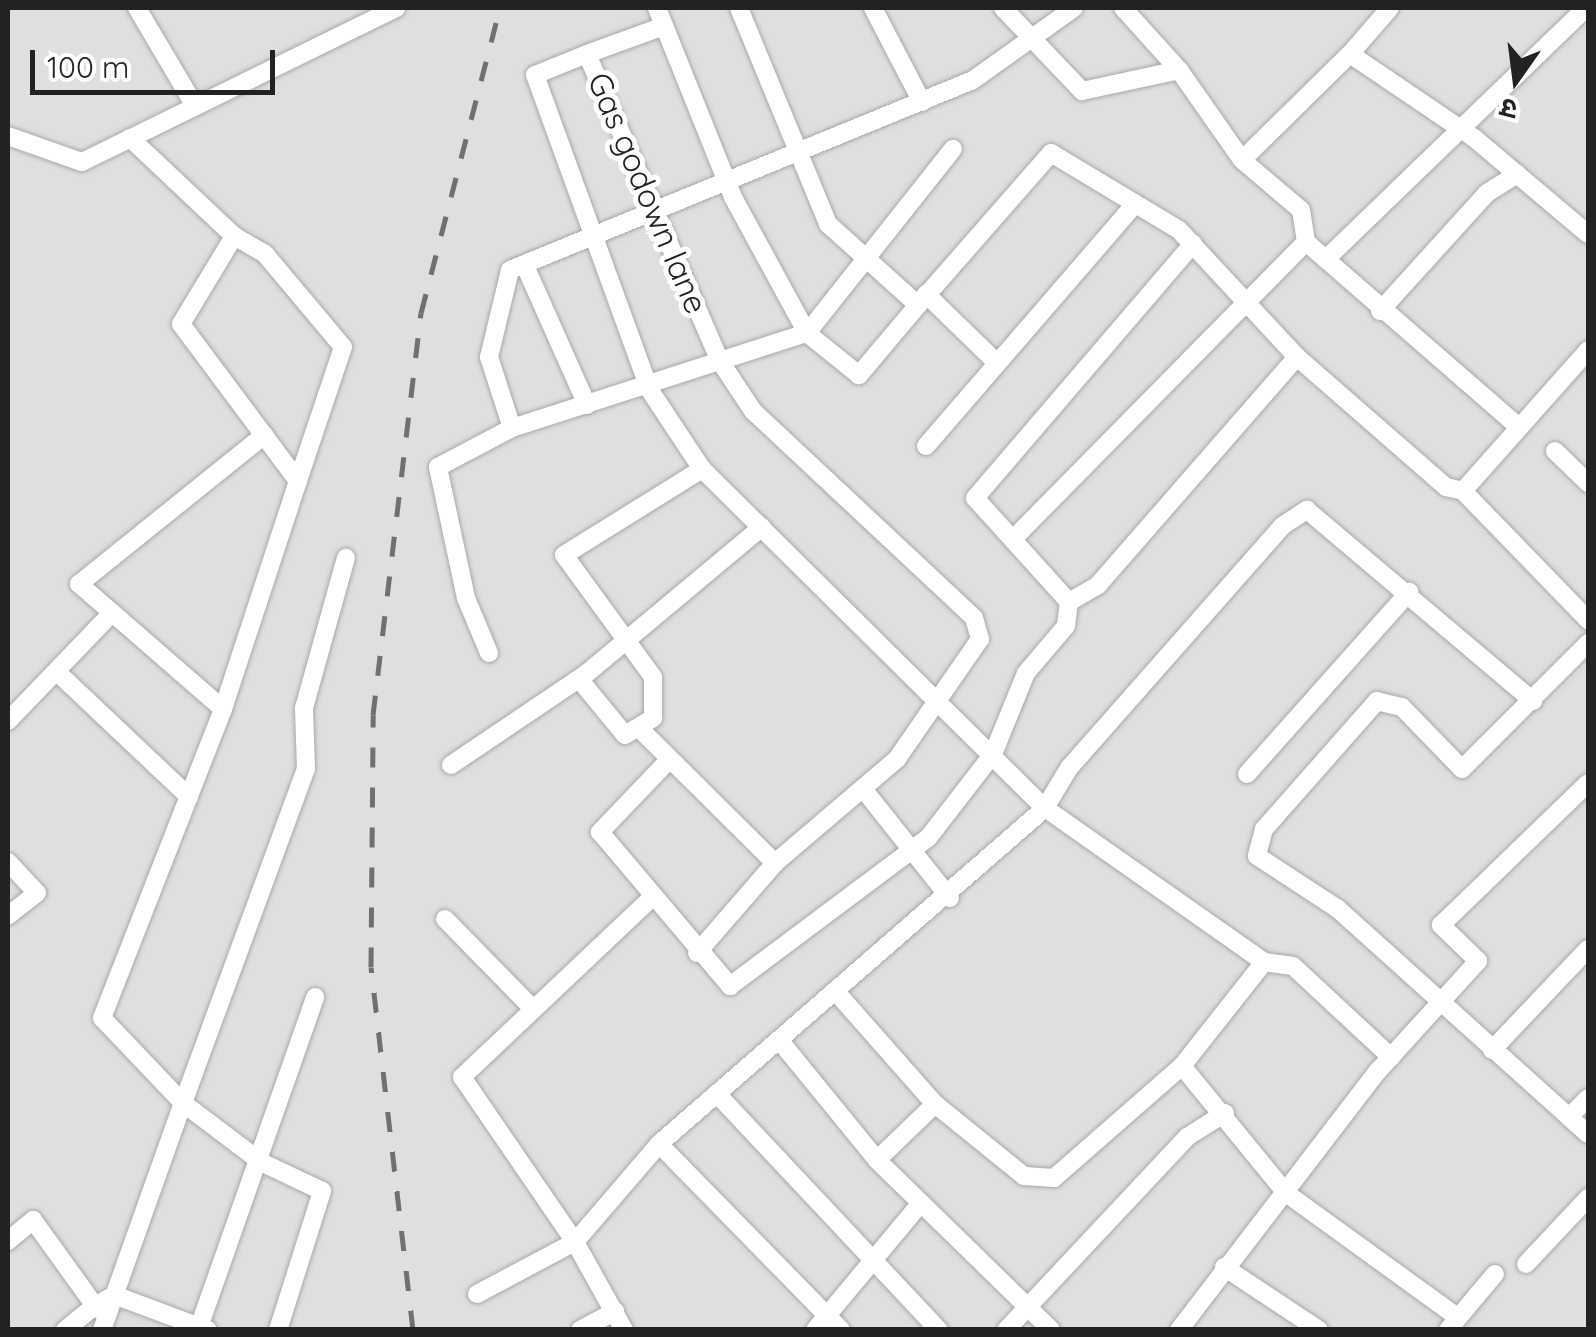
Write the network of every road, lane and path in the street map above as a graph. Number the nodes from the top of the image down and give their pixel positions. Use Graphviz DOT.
graph roads {
  1 [pos="137,8"];
  2 [pos="396,8"];
  3 [pos="657,8"];
  4 [pos="738,8"];
  5 [pos="873,8"];
  6 [pos="1003,8"];
  7 [pos="1074,8"];
  8 [pos="1122,8"];
  9 [pos="1390,8"];
  10 [pos="1586,8"];
  11 [pos="361,15"];
  12 [pos="664,26"];
  13 [pos="1034,40"];
  14 [pos="587,54"];
  15 [pos="1350,54"];
  16 [pos="1179,70"];
  17 [pos="922,102"];
  18 [pos="195,106"];
  19 [pos="1455,125"];
  20 [pos="9,132"];
  21 [pos="130,138"];
  22 [pos="953,148"];
  23 [pos="801,154"];
  24 [pos="1242,160"];
  25 [pos="1518,174"];
  26 [pos="726,179"];
  27 [pos="1135,204"];
  28 [pos="654,206"];
  29 [pos="1587,229"];
  30 [pos="592,235"];
  31 [pos="234,236"];
  32 [pos="1306,242"];
  33 [pos="1193,244"];
  34 [pos="862,255"];
  35 [pos="1326,259"];
  36 [pos="526,268"];
  37 [pos="922,300"];
  38 [pos="1249,307"];
  39 [pos="1380,311"];
  40 [pos="806,332"];
  41 [pos="1588,350"];
  42 [pos="1297,357"];
  43 [pos="720,361"];
  44 [pos="997,363"];
  45 [pos="649,389"];
  46 [pos="586,405"];
  47 [pos="1518,426"];
  48 [pos="512,428"];
  49 [pos="264,435"];
  50 [pos="926,446"];
  51 [pos="1555,451"];
  52 [pos="702,469"];
  53 [pos="298,480"];
  54 [pos="1588,484"];
  55 [pos="1463,491"];
  56 [pos="762,527"];
  57 [pos="1017,535"];
  58 [pos="346,558"];
  59 [pos="1409,592"];
  60 [pos="1069,602"];
  61 [pos="110,615"];
  62 [pos="1588,620"];
  63 [pos="628,642"];
  64 [pos="1588,644"];
  65 [pos="489,653"];
  66 [pos="57,672"];
  67 [pos="579,679"];
  68 [pos="941,700"];
  69 [pos="1533,701"];
  70 [pos="223,709"];
  71 [pos="8,722"];
  72 [pos="641,730"];
  73 [pos="993,754"];
  74 [pos="669,760"];
  75 [pos="451,765"];
  76 [pos="1247,774"];
  77 [pos="1588,783"];
  78 [pos="864,790"];
  79 [pos="189,797"];
  80 [pos="1045,808"];
  81 [pos="911,851"];
  82 [pos="8,862"];
  83 [pos="775,863"];
  84 [pos="651,898"];
  85 [pos="950,898"];
  86 [pos="8,916"];
  87 [pos="444,919"];
  88 [pos="1588,949"];
  89 [pos="697,953"];
  90 [pos="1264,962"];
  91 [pos="836,994"];
  92 [pos="315,997"];
  93 [pos="1440,1002"];
  94 [pos="533,1009"];
  95 [pos="780,1041"];
  96 [pos="1492,1050"];
  97 [pos="1391,1057"];
  98 [pos="1182,1066"];
  99 [pos="718,1094"];
  100 [pos="1588,1098"];
  101 [pos="182,1102"];
  102 [pos="934,1104"];
  103 [pos="1225,1113"];
  104 [pos="1568,1117"];
  105 [pos="1588,1134"];
  106 [pos="659,1144"];
  107 [pos="877,1160"];
  108 [pos="260,1162"];
  109 [pos="1286,1193"];
  110 [pos="1588,1198"];
  111 [pos="922,1202"];
  112 [pos="8,1241"];
  113 [pos="575,1242"];
  114 [pos="872,1260"];
  115 [pos="1526,1264"];
  116 [pos="1224,1267"];
  117 [pos="1495,1274"];
  118 [pos="477,1294"];
  119 [pos="114,1296"];
  120 [pos="614,1311"];
  121 [pos="1029,1311"];
  122 [pos="101,1317"];
  123 [pos="1453,1323"];
  124 [pos="828,1325"];
  125 [pos="202,1328"];
  126 [pos="64,1330"];
  127 [pos="278,1330"];
  128 [pos="580,1330"];
  129 [pos="624,1330"];
  130 [pos="940,1330"];
  131 [pos="1006,1330"];
  132 [pos="1052,1330"];
  133 [pos="1179,1330"];
  134 [pos="1319,1330"];
  1 -- 18 [label="street"];
  2 -- 11 [label="street"];
  3 -- 12 [label="street"];
  4 -- 23 [label="street"];
  5 -- 17 [label="street"];
  6 -- 13 [label="street"];
  7 -- 13 [label="street"];
  8 -- 16 [label="street"];
  9 -- 15 [label="street"];
  10 -- 19 [label="street"];
  11 -- 18 [label="street"];
  12 -- 14 [label="street, Gas godown lane"];
  12 -- 26 [label="street"];
  13 -- 16 [label="street"];
  13 -- 17 [label="street"];
  14 -- 28 [label="street, Gas godown lane"];
  14 -- 30 [label="street"];
  15 -- 19 [label="street"];
  15 -- 24 [label="street"];
  16 -- 24 [label="street"];
  17 -- 23 [label="street"];
  18 -- 21 [label="street"];
  19 -- 25 [label="street"];
  19 -- 35 [label="street"];
  20 -- 21 [label="street"];
  21 -- 31 [label="street"];
  22 -- 34 [label="street"];
  23 -- 26 [label="street"];
  23 -- 34 [label="street"];
  24 -- 32 [label="street"];
  25 -- 29 [label="street"];
  25 -- 39 [label="street"];
  26 -- 28 [label="street"];
  26 -- 40 [label="street"];
  27 -- 33 [label="street"];
  27 -- 37 [label="street"];
  27 -- 44 [label="street"];
  28 -- 30 [label="street"];
  28 -- 43 [label="street, Gas godown lane"];
  30 -- 36 [label="street"];
  30 -- 45 [label="street"];
  31 -- 49 [label="street"];
  31 -- 53 [label="street"];
  32 -- 35 [label="street"];
  32 -- 38 [label="street"];
  33 -- 38 [label="street"];
  33 -- 57 [label="street"];
  34 -- 37 [label="street"];
  34 -- 40 [label="street"];
  35 -- 39 [label="street"];
  36 -- 46 [label="street"];
  36 -- 48 [label="street"];
  37 -- 40 [label="street"];
  37 -- 44 [label="street"];
  38 -- 42 [label="street"];
  38 -- 57 [label="street"];
  39 -- 47 [label="street"];
  40 -- 43 [label="street"];
  41 -- 47 [label="street"];
  42 -- 55 [label="street"];
  42 -- 60 [label="street"];
  43 -- 45 [label="street"];
  43 -- 68 [label="street, Gas godown lane"];
  44 -- 50 [label="street"];
  45 -- 46 [label="street"];
  45 -- 52 [label="street"];
  46 -- 48 [label="street"];
  47 -- 55 [label="street"];
  48 -- 65 [label="street"];
  49 -- 53 [label="street"];
  49 -- 61 [label="street"];
  51 -- 54 [label="street"];
  52 -- 56 [label="street"];
  52 -- 63 [label="street"];
  53 -- 70 [label="street"];
  55 -- 62 [label="street"];
  56 -- 63 [label="street"];
  56 -- 68 [label="street"];
  57 -- 60 [label="street"];
  58 -- 101 [label="street"];
  59 -- 69 [label="street"];
  59 -- 76 [label="street"];
  59 -- 80 [label="street"];
  60 -- 73 [label="street"];
  61 -- 66 [label="street"];
  61 -- 70 [label="street"];
  63 -- 67 [label="street"];
  63 -- 72 [label="street"];
  64 -- 69 [label="street"];
  66 -- 71 [label="street"];
  66 -- 79 [label="street"];
  67 -- 72 [label="street"];
  67 -- 75 [label="street"];
  68 -- 73 [label="street"];
  68 -- 78 [label="street"];
  69 -- 93 [label="street"];
  70 -- 79 [label="street"];
  72 -- 74 [label="street"];
  73 -- 80 [label="street"];
  73 -- 81 [label="street"];
  74 -- 83 [label="street"];
  74 -- 84 [label="street"];
  77 -- 93 [label="street"];
  78 -- 81 [label="street"];
  78 -- 83 [label="street"];
  79 -- 101 [label="street"];
  80 -- 85 [label="street"];
  80 -- 90 [label="street"];
  81 -- 85 [label="street"];
  81 -- 89 [label="street"];
  82 -- 86 [label="street"];
  83 -- 89 [label="street"];
  84 -- 89 [label="street"];
  84 -- 94 [label="street"];
  85 -- 91 [label="street"];
  87 -- 94 [label="street"];
  88 -- 96 [label="street"];
  90 -- 97 [label="street"];
  90 -- 98 [label="street"];
  91 -- 95 [label="street"];
  91 -- 102 [label="street"];
  92 -- 108 [label="street"];
  93 -- 96 [label="street"];
  93 -- 97 [label="street"];
  94 -- 113 [label="street"];
  95 -- 99 [label="street"];
  95 -- 107 [label="street"];
  96 -- 104 [label="street"];
  97 -- 109 [label="street"];
  98 -- 102 [label="street"];
  98 -- 103 [label="street"];
  99 -- 106 [label="street"];
  99 -- 114 [label="street"];
  100 -- 104 [label="street"];
  101 -- 108 [label="street"];
  101 -- 119 [label="street"];
  102 -- 107 [label="street"];
  103 -- 109 [label="street"];
  103 -- 121 [label="street"];
  104 -- 105 [label="street"];
  106 -- 113 [label="street"];
  106 -- 124 [label="street"];
  107 -- 111 [label="street"];
  108 -- 125 [label="street"];
  108 -- 127 [label="street"];
  109 -- 116 [label="street"];
  109 -- 123 [label="street"];
  110 -- 115 [label="street"];
  111 -- 114 [label="street"];
  111 -- 121 [label="street"];
  112 -- 122 [label="street"];
  113 -- 118 [label="street"];
  113 -- 120 [label="street"];
  114 -- 124 [label="street"];
  114 -- 130 [label="street"];
  116 -- 133 [label="street"];
  116 -- 134 [label="street"];
  117 -- 123 [label="street"];
  119 -- 122 [label="street"];
  119 -- 125 [label="street"];
  120 -- 128 [label="street"];
  120 -- 129 [label="street"];
  121 -- 131 [label="street"];
  121 -- 132 [label="street"];
  122 -- 126 [label="street"];
}
